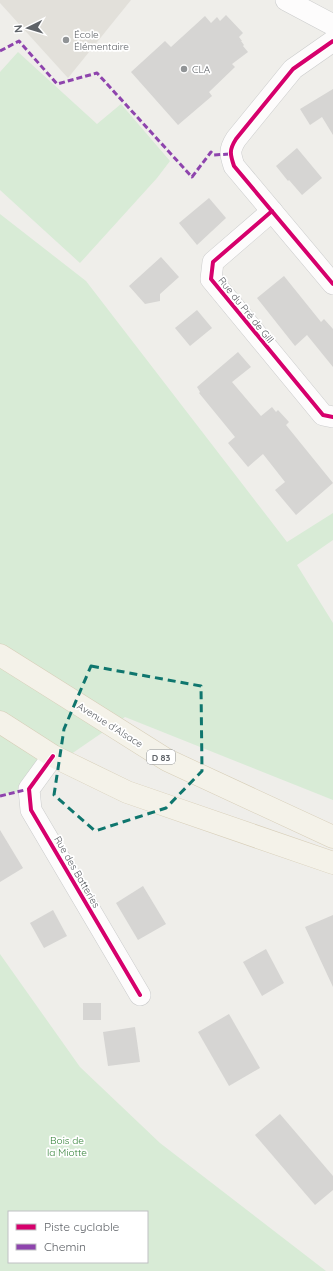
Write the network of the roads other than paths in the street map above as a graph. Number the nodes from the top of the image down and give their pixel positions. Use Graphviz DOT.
graph roads {
  1 [pos="286,0"];
  2 [pos="333,25"];
  3 [pos="333,41"];
  4 [pos="272,211"];
  5 [pos="333,284"];
  6 [pos="333,417"];
  7 [pos="0,655"];
  8 [pos="0,722"];
  9 [pos="53,756"];
  10 [pos="333,837"];
  11 [pos="333,863"];
  12 [pos="140,995"];
  1 -- 2 [label="street"];
  3 -- 4 [label="street"];
  4 -- 5 [label="street"];
  4 -- 6 [label="street, Rue du Pré de Gill"];
  7 -- 10 [label="main road, Avenue d'Alsace / D 83"];
  8 -- 9 [label="main road"];
  9 -- 11 [label="main road"];
  9 -- 12 [label="street, Rue des Batteries"];
}
